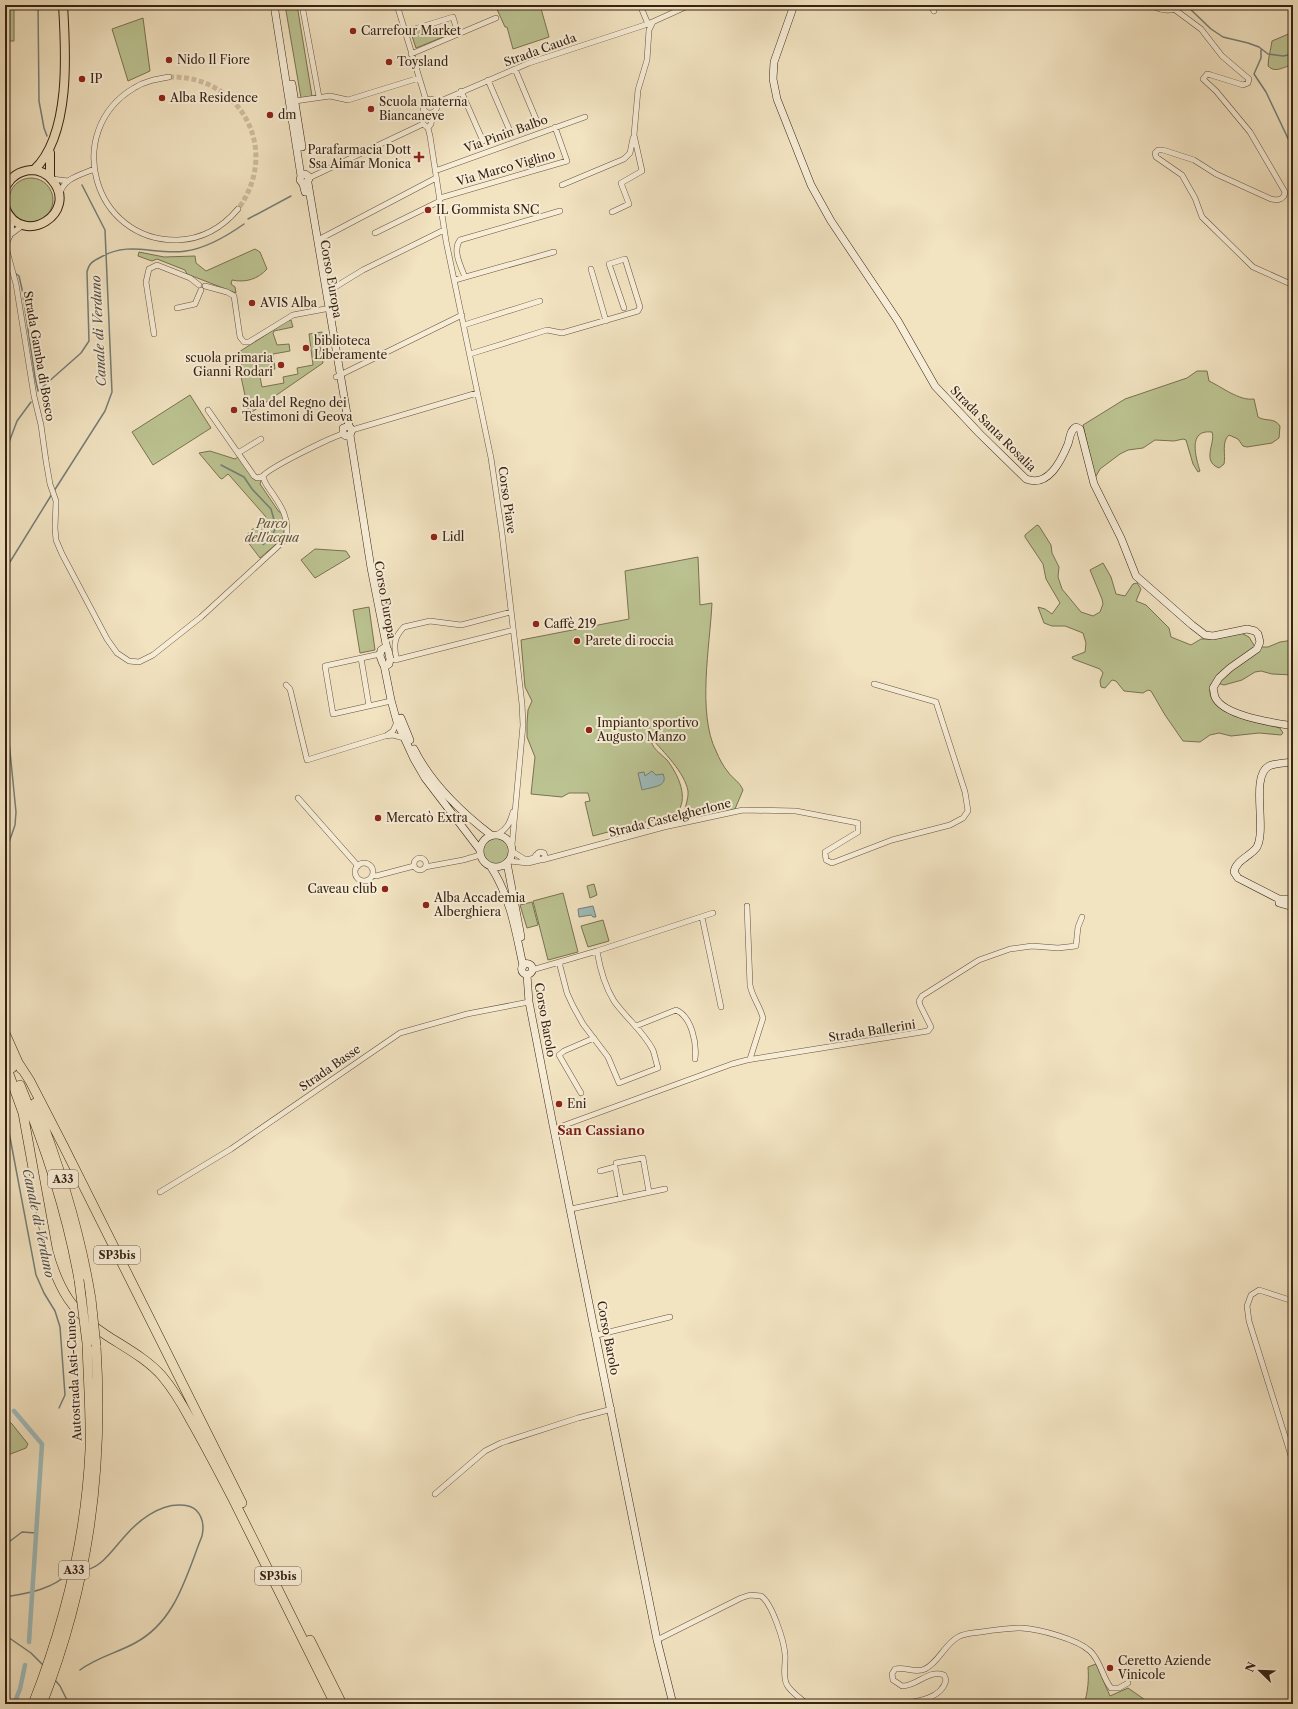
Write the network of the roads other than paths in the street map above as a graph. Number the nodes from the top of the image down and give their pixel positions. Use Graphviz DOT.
graph roads {
  1 [pos="64,5"];
  2 [pos="67,5"];
  3 [pos="274,5"];
  4 [pos="279,5"];
  5 [pos="302,5"];
  6 [pos="397,5"];
  7 [pos="640,5"];
  8 [pos="690,5"];
  9 [pos="794,5"];
  10 [pos="930,5"];
  11 [pos="1153,5"];
  12 [pos="1176,7"];
  13 [pos="934,11"];
  14 [pos="496,18"];
  15 [pos="64,19"];
  16 [pos="650,23"];
  17 [pos="405,32"];
  18 [pos="458,34"];
  19 [pos="411,54"];
  20 [pos="515,69"];
  21 [pos="169,77"];
  22 [pos="419,78"];
  23 [pos="488,80"];
  24 [pos="461,91"];
  25 [pos="319,97"];
  26 [pos="426,100"];
  27 [pos="295,101"];
  28 [pos="436,103"];
  29 [pos="423,110"];
  30 [pos="433,113"];
  31 [pos="584,117"];
  32 [pos="536,119"];
  33 [pos="423,124"];
  34 [pos="555,127"];
  35 [pos="428,128"];
  36 [pos="510,131"];
  37 [pos="634,135"];
  38 [pos="483,141"];
  39 [pos="51,147"];
  40 [pos="94,168"];
  41 [pos="34,170"];
  42 [pos="435,171"];
  43 [pos="51,178"];
  44 [pos="436,178"];
  45 [pos="306,179"];
  46 [pos="68,181"];
  47 [pos="6,184"];
  48 [pos="562,185"];
  49 [pos="59,199"];
  50 [pos="440,200"];
  51 [pos="5,208"];
  52 [pos="238,209"];
  53 [pos="560,211"];
  54 [pos="612,212"];
  55 [pos="12,219"];
  56 [pos="23,225"];
  57 [pos="444,230"];
  58 [pos="375,233"];
  59 [pos="12,234"];
  60 [pos="318,240"];
  61 [pos="554,252"];
  62 [pos="591,269"];
  63 [pos="465,278"];
  64 [pos="455,280"];
  65 [pos="1293,285"];
  66 [pos="202,287"];
  67 [pos="327,292"];
  68 [pos="540,301"];
  69 [pos="177,308"];
  70 [pos="624,308"];
  71 [pos="325,309"];
  72 [pos="462,315"];
  73 [pos="606,321"];
  74 [pos="464,325"];
  75 [pos="154,334"];
  76 [pos="470,354"];
  77 [pos="338,376"];
  78 [pos="477,393"];
  79 [pos="208,410"];
  80 [pos="347,431"];
  81 [pos="262,439"];
  82 [pos="238,453"];
  83 [pos="263,476"];
  84 [pos="511,612"];
  85 [pos="513,630"];
  86 [pos="383,651"];
  87 [pos="361,658"];
  88 [pos="390,663"];
  89 [pos="874,684"];
  90 [pos="286,685"];
  91 [pos="391,701"];
  92 [pos="369,706"];
  93 [pos="397,722"];
  94 [pos="1293,726"];
  95 [pos="385,736"];
  96 [pos="404,738"];
  97 [pos="1293,762"];
  98 [pos="298,798"];
  99 [pos="515,806"];
  100 [pos="494,835"];
  101 [pos="512,848"];
  102 [pos="480,852"];
  103 [pos="543,858"];
  104 [pos="508,862"];
  105 [pos="358,866"];
  106 [pos="414,866"];
  107 [pos="492,866"];
  108 [pos="425,867"];
  109 [pos="372,875"];
  110 [pos="1279,899"];
  111 [pos="1293,899"];
  112 [pos="747,906"];
  113 [pos="1293,907"];
  114 [pos="713,913"];
  115 [pos="702,916"];
  116 [pos="1082,917"];
  117 [pos="597,951"];
  118 [pos="559,962"];
  119 [pos="525,965"];
  120 [pos="530,972"];
  121 [pos="529,1002"];
  122 [pos="721,1007"];
  123 [pos="636,1026"];
  124 [pos="5,1034"];
  125 [pos="594,1038"];
  126 [pos="5,1053"];
  127 [pos="695,1060"];
  128 [pos="750,1060"];
  129 [pos="5,1063"];
  130 [pos="19,1064"];
  131 [pos="581,1093"];
  132 [pos="554,1129"];
  133 [pos="616,1163"];
  134 [pos="600,1171"];
  135 [pos="665,1189"];
  136 [pos="160,1192"];
  137 [pos="649,1192"];
  138 [pos="621,1198"];
  139 [pos="571,1209"];
  140 [pos="1293,1301"];
  141 [pos="670,1317"];
  142 [pos="597,1335"];
  143 [pos="92,1344"];
  144 [pos="612,1409"];
  145 [pos="94,1433"];
  146 [pos="1293,1462"];
  147 [pos="435,1494"];
  148 [pos="657,1640"];
  149 [pos="1128,1683"];
  150 [pos="33,1704"];
  151 [pos="42,1704"];
  152 [pos="335,1704"];
  153 [pos="342,1704"];
  154 [pos="673,1704"];
  155 [pos="807,1704"];
  156 [pos="900,1704"];
  1 -- 15 [label="main road"];
  2 -- 15 [label="main road"];
  3 -- 45 [label="main road, Corso Europa"];
  4 -- 27 [label="main road, Corso Europa"];
  5 -- 25 [label="street"];
  6 -- 17 [label="street"];
  7 -- 16 [label="street"];
  8 -- 16 [label="street, Strada Cauda"];
  9 -- 94 [label="main road, Strada Santa Rosalia"];
  10 -- 13 [label="street"];
  11 -- 12 [label="main road"];
  12 -- 65 [label="street"];
  14 -- 18 [label="street"];
  15 -- 39 [label="main road"];
  16 -- 20 [label="street, Strada Cauda"];
  16 -- 37 [label="street"];
  17 -- 18 [label="street"];
  17 -- 19 [label="street"];
  18 -- 19 [label="street"];
  19 -- 22 [label="street"];
  20 -- 23 [label="street, Strada Cauda"];
  20 -- 32 [label="street"];
  21 -- 40 [label="street"];
  22 -- 25 [label="street"];
  22 -- 26 [label="street"];
  23 -- 24 [label="street, Strada Cauda"];
  23 -- 36 [label="street"];
  24 -- 28 [label="street, Strada Cauda"];
  24 -- 38 [label="street"];
  25 -- 27 [label="street"];
  26 -- 28 [label="street"];
  26 -- 29 [label="street"];
  27 -- 45 [label="main road, Corso Europa"];
  28 -- 30 [label="street"];
  29 -- 30 [label="street"];
  29 -- 33 [label="street"];
  30 -- 35 [label="street, Corso Piave"];
  31 -- 34 [label="street, Via Pinin Balbo"];
  33 -- 35 [label="street"];
  33 -- 45 [label="street"];
  34 -- 42 [label="street, Via Pinin Balbo"];
  34 -- 50 [label="street, Via Marco Viglino"];
  35 -- 42 [label="street, Corso Piave"];
  37 -- 48 [label="street"];
  37 -- 54 [label="street"];
  39 -- 41 [label="main road"];
  39 -- 43 [label="main road"];
  40 -- 46 [label="street"];
  40 -- 52 [label="street"];
  41 -- 43 [label="main road"];
  41 -- 47 [label="main road"];
  42 -- 44 [label="street, Corso Piave"];
  43 -- 46 [label="street"];
  43 -- 49 [label="main road"];
  44 -- 50 [label="street, Corso Piave"];
  44 -- 60 [label="street"];
  45 -- 60 [label="main road, Corso Europa"];
  45 -- 71 [label="main road, Corso Europa"];
  46 -- 49 [label="street"];
  49 -- 56 [label="main road"];
  50 -- 57 [label="street, Corso Piave"];
  50 -- 58 [label="street"];
  51 -- 55 [label="main road"];
  53 -- 63 [label="street"];
  55 -- 56 [label="main road"];
  55 -- 59 [label="street, Strada Gamba di Bosco"];
  56 -- 59 [label="street"];
  57 -- 64 [label="street, Corso Piave"];
  57 -- 67 [label="street"];
  59 -- 83 [label="street, Strada Gamba di Bosco"];
  60 -- 67 [label="main road, Corso Europa"];
  61 -- 63 [label="street"];
  62 -- 73 [label="street"];
  63 -- 64 [label="street"];
  64 -- 72 [label="street, Corso Piave"];
  66 -- 69 [label="street"];
  66 -- 71 [label="street"];
  66 -- 75 [label="street"];
  67 -- 77 [label="main road, Corso Europa"];
  68 -- 74 [label="street"];
  70 -- 73 [label="street"];
  71 -- 77 [label="main road, Corso Europa"];
  72 -- 74 [label="street, Corso Piave"];
  72 -- 77 [label="street"];
  73 -- 76 [label="street"];
  74 -- 76 [label="street, Corso Piave"];
  76 -- 78 [label="street, Corso Piave"];
  77 -- 80 [label="main road, Corso Europa"];
  78 -- 80 [label="street"];
  78 -- 84 [label="street, Corso Piave"];
  79 -- 82 [label="street"];
  80 -- 83 [label="street"];
  80 -- 86 [label="main road, Corso Europa"];
  80 -- 86 [label="main road, Corso Europa"];
  81 -- 82 [label="street"];
  82 -- 83 [label="street"];
  84 -- 85 [label="street, Corso Piave"];
  84 -- 88 [label="street"];
  85 -- 88 [label="street"];
  85 -- 99 [label="street, Corso Piave"];
  86 -- 87 [label="street, Corso Europa"];
  86 -- 88 [label="main road"];
  87 -- 92 [label="street"];
  87 -- 92 [label="street, Corso Europa"];
  88 -- 91 [label="main road"];
  88 -- 100 [label="main road"];
  89 -- 103 [label="street, Strada Castelgherlone"];
  90 -- 95 [label="street"];
  91 -- 92 [label="street, Corso Europa"];
  91 -- 93 [label="main road"];
  93 -- 95 [label="street"];
  93 -- 96 [label="main road"];
  95 -- 96 [label="street"];
  96 -- 102 [label="main road"];
  97 -- 110 [label="main road"];
  98 -- 105 [label="street"];
  99 -- 100 [label="street"];
  99 -- 101 [label="street"];
  100 -- 101 [label="main road"];
  100 -- 102 [label="main road"];
  101 -- 103 [label="street"];
  101 -- 104 [label="main road"];
  102 -- 107 [label="main road"];
  102 -- 108 [label="street"];
  103 -- 104 [label="street"];
  104 -- 107 [label="main road"];
  104 -- 119 [label="main road"];
  105 -- 109 [label="street"];
  105 -- 109 [label="street"];
  106 -- 108 [label="street"];
  106 -- 108 [label="street"];
  106 -- 109 [label="street"];
  107 -- 119 [label="main road"];
  110 -- 111 [label="main road"];
  110 -- 113 [label="main road"];
  112 -- 128 [label="street"];
  114 -- 115 [label="street"];
  115 -- 117 [label="street"];
  115 -- 122 [label="street"];
  116 -- 128 [label="street, Strada Ballerini"];
  117 -- 118 [label="street"];
  117 -- 123 [label="street"];
  118 -- 120 [label="street"];
  118 -- 125 [label="street"];
  119 -- 120 [label="main road"];
  120 -- 121 [label="main road, Corso Barolo"];
  121 -- 132 [label="main road, Corso Barolo"];
  121 -- 136 [label="street, Strada Basse"];
  123 -- 125 [label="street"];
  123 -- 127 [label="street"];
  124 -- 130 [label="highway, SP3bis"];
  125 -- 131 [label="street"];
  126 -- 143 [label="highway, Autostrada Asti-Cuneo / A33, bridge"];
  128 -- 132 [label="street, Strada Ballerini"];
  129 -- 152 [label="highway, SP3bis"];
  130 -- 143 [label="highway, Autostrada Asti-Cuneo / A33, bridge"];
  130 -- 153 [label="highway, SP3bis"];
  132 -- 139 [label="main road, Corso Barolo"];
  133 -- 137 [label="street"];
  134 -- 138 [label="street"];
  135 -- 137 [label="street"];
  137 -- 138 [label="street"];
  138 -- 139 [label="street"];
  139 -- 142 [label="main road, Corso Barolo"];
  140 -- 146 [label="street"];
  141 -- 142 [label="street"];
  142 -- 144 [label="main road, Corso Barolo"];
  143 -- 145 [label="highway, Autostrada Asti-Cuneo / A33"];
  144 -- 147 [label="street"];
  144 -- 148 [label="main road, Corso Barolo"];
  145 -- 150 [label="highway, Autostrada Asti-Cuneo / A33"];
  145 -- 151 [label="highway, Autostrada Asti-Cuneo / A33"];
  148 -- 154 [label="main road, Corso Barolo"];
  148 -- 155 [label="street"];
  149 -- 156 [label="street"];
}
